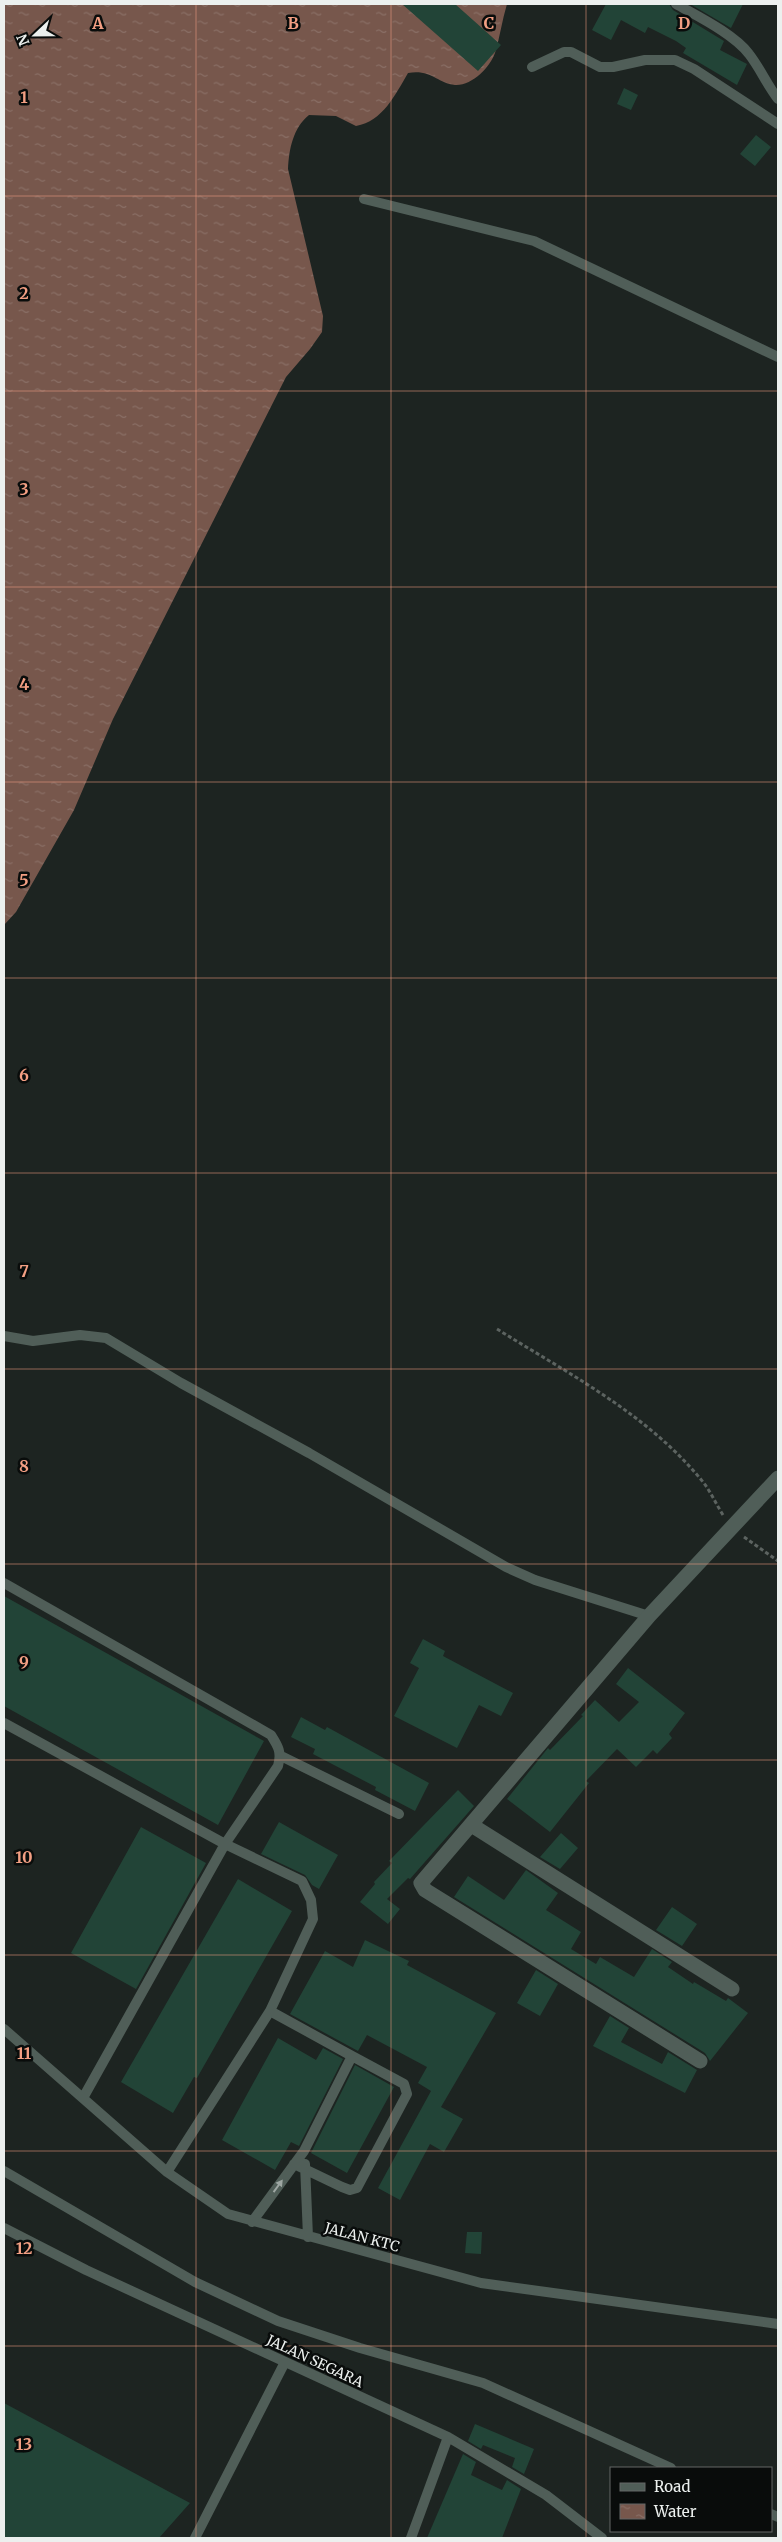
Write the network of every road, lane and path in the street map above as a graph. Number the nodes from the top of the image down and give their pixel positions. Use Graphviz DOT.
graph roads {
  1 [pos="676,4"];
  2 [pos="532,67"];
  3 [pos="778,99"];
  4 [pos="778,124"];
  5 [pos="364,199"];
  6 [pos="778,357"];
  7 [pos="497,1329"];
  8 [pos="4,1336"];
  9 [pos="778,1478"];
  10 [pos="732,1529"];
  11 [pos="778,1561"];
  12 [pos="4,1583"];
  13 [pos="650,1616"];
  14 [pos="4,1723"];
  15 [pos="281,1756"];
  16 [pos="399,1814"];
  17 [pos="472,1826"];
  18 [pos="225,1844"];
  19 [pos="732,1989"];
  20 [pos="270,2011"];
  21 [pos="4,2029"];
  22 [pos="352,2056"];
  23 [pos="700,2062"];
  24 [pos="83,2098"];
  25 [pos="304,2150"];
  26 [pos="294,2164"];
  27 [pos="305,2169"];
  28 [pos="4,2171"];
  29 [pos="167,2172"];
  30 [pos="252,2222"];
  31 [pos="4,2228"];
  32 [pos="308,2237"];
  33 [pos="778,2324"];
  34 [pos="285,2362"];
  35 [pos="448,2437"];
  36 [pos="669,2467"];
  37 [pos="195,2538"];
  38 [pos="411,2538"];
  39 [pos="602,2538"];
  1 -- 3 [label="lane"];
  2 -- 4 [label="lane"];
  5 -- 6 [label="lane"];
  7 -- 10 [label="path"];
  8 -- 13 [label="lane"];
  9 -- 10 [label="street"];
  10 -- 11 [label="path"];
  10 -- 13 [label="street"];
  12 -- 15 [label="lane"];
  13 -- 17 [label="street"];
  14 -- 18 [label="lane"];
  15 -- 16 [label="lane"];
  15 -- 18 [label="lane"];
  17 -- 19 [label="street"];
  17 -- 23 [label="street"];
  18 -- 20 [label="lane"];
  18 -- 24 [label="lane"];
  20 -- 22 [label="lane"];
  20 -- 29 [label="lane"];
  21 -- 24 [label="lane, JALAN KTC"];
  22 -- 25 [label="lane"];
  22 -- 27 [label="lane"];
  24 -- 29 [label="lane, JALAN KTC"];
  25 -- 26 [label="lane"];
  25 -- 27 [label="lane"];
  26 -- 27 [label="lane"];
  30 -- 26 [label="lane, one-way"];
  27 -- 32 [label="lane"];
  28 -- 36 [label="lane"];
  29 -- 30 [label="lane, JALAN KTC"];
  30 -- 32 [label="lane, JALAN KTC"];
  31 -- 34 [label="lane, JALAN SEGARA"];
  32 -- 33 [label="lane, JALAN KTC"];
  34 -- 35 [label="lane, JALAN SEGARA"];
  34 -- 37 [label="lane"];
  35 -- 38 [label="lane"];
  35 -- 39 [label="lane, JALAN SEGARA"];
}
